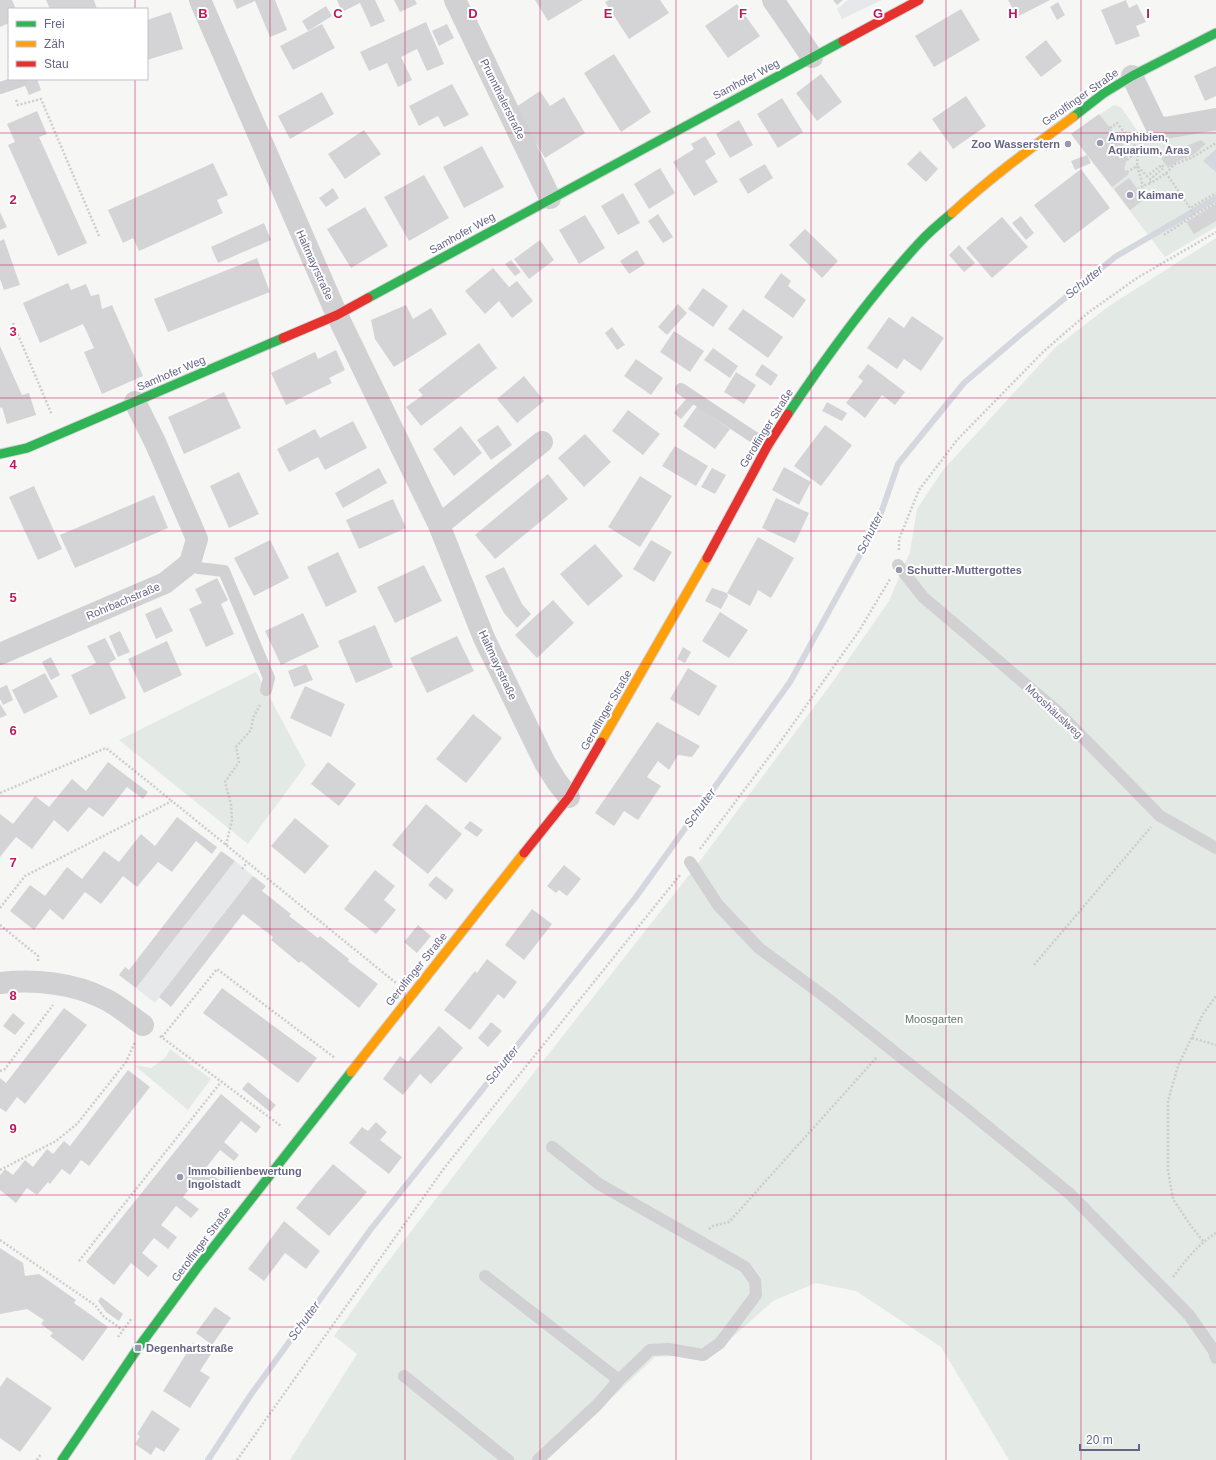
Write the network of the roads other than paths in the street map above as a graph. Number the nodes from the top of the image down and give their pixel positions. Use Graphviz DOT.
graph roads {
  1 [pos="200,0"];
  2 [pos="455,0"];
  3 [pos="773,0"];
  4 [pos="919,0"];
  5 [pos="1216,33"];
  6 [pos="812,56"];
  7 [pos="1132,76"];
  8 [pos="1216,119"];
  9 [pos="550,198"];
  10 [pos="337,314"];
  11 [pos="681,389"];
  12 [pos="136,402"];
  13 [pos="542,442"];
  14 [pos="768,445"];
  15 [pos="0,454"];
  16 [pos="439,525"];
  17 [pos="190,563"];
  18 [pos="898,565"];
  19 [pos="0,654"];
  20 [pos="266,690"];
  21 [pos="569,797"];
  22 [pos="1216,848"];
  23 [pos="690,862"];
  24 [pos="0,983"];
  25 [pos="143,1025"];
  26 [pos="552,1147"];
  27 [pos="485,1276"];
  28 [pos="1216,1358"];
  29 [pos="404,1376"];
  30 [pos="619,1380"];
  31 [pos="62,1460"];
  32 [pos="508,1460"];
  33 [pos="538,1460"];
  1 -- 10 [label="street, Haltmayrstraße"];
  2 -- 9 [label="street, Prunnthalerstraße"];
  3 -- 6 [label="street"];
  4 -- 6 [label="street, Samhofer Weg"];
  5 -- 7 [label="street, Gerolfinger Straße"];
  6 -- 9 [label="street, Samhofer Weg"];
  7 -- 8 [label="street"];
  7 -- 14 [label="street, Gerolfinger Straße"];
  9 -- 10 [label="street, Samhofer Weg"];
  10 -- 12 [label="street, Samhofer Weg"];
  10 -- 16 [label="street, Haltmayrstraße"];
  11 -- 14 [label="lane"];
  12 -- 15 [label="street, Samhofer Weg"];
  12 -- 17 [label="street"];
  13 -- 16 [label="street"];
  14 -- 21 [label="street, Gerolfinger Straße"];
  16 -- 21 [label="street, Haltmayrstraße"];
  17 -- 19 [label="street, Rohrbachstraße"];
  17 -- 20 [label="lane"];
  18 -- 22 [label="lane, Mooshäuslweg"];
  21 -- 31 [label="street, Gerolfinger Straße"];
  23 -- 28 [label="lane"];
  24 -- 25 [label="street"];
  26 -- 30 [label="lane"];
  27 -- 30 [label="lane"];
  29 -- 32 [label="lane"];
  30 -- 33 [label="lane"];
}
